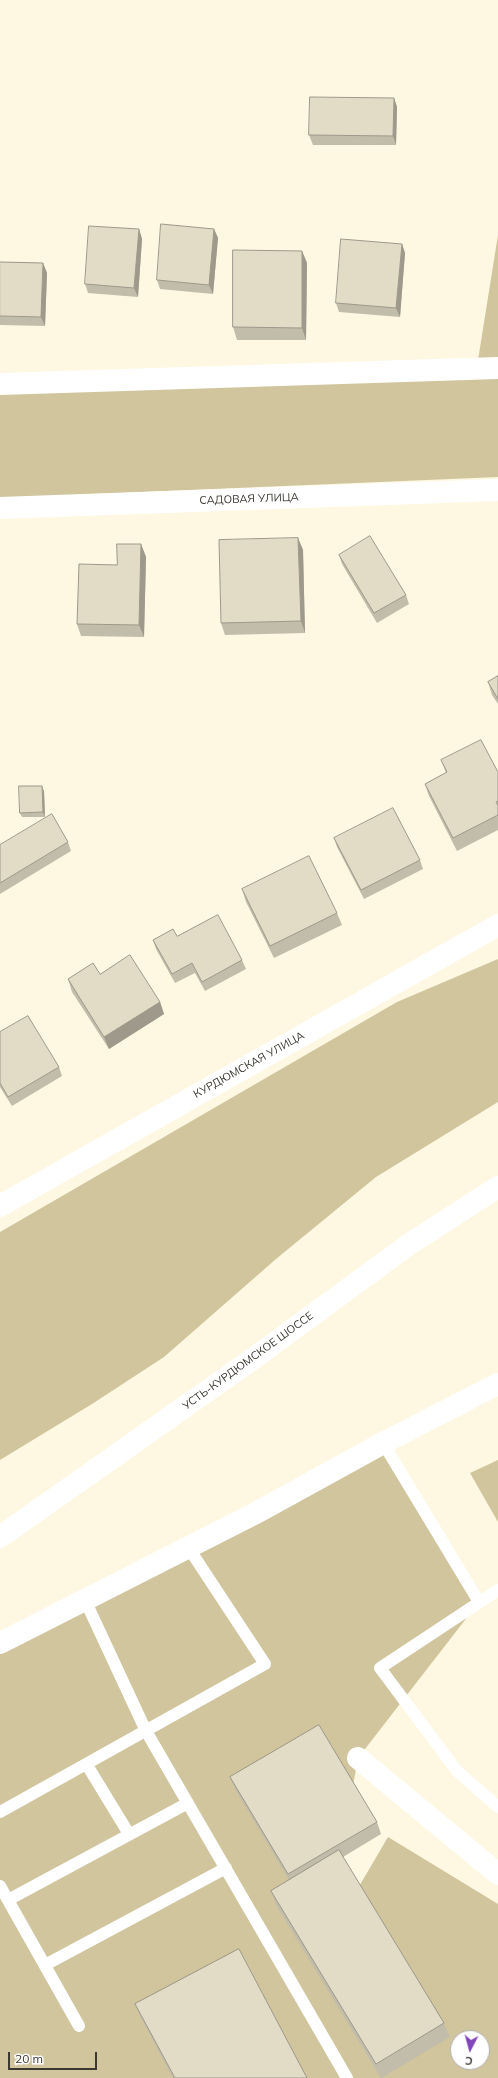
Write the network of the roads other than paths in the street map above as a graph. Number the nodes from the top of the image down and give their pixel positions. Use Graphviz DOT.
graph roads {
  1 [pos="498,368"];
  2 [pos="0,384"];
  3 [pos="498,490"];
  4 [pos="0,508"];
  5 [pos="498,925"];
  6 [pos="498,1187"];
  7 [pos="0,1206"];
  8 [pos="498,1384"];
  9 [pos="383,1443"];
  10 [pos="0,1537"];
  11 [pos="188,1547"];
  12 [pos="498,1590"];
  13 [pos="85,1600"];
  14 [pos="479,1602"];
  15 [pos="0,1643"];
  16 [pos="146,1731"];
  17 [pos="358,1758"];
  18 [pos="87,1764"];
  19 [pos="188,1803"];
  20 [pos="498,1807"];
  21 [pos="0,1812"];
  22 [pos="129,1834"];
  23 [pos="226,1868"];
  24 [pos="498,1874"];
  25 [pos="0,1886"];
  26 [pos="8,1900"];
  27 [pos="45,1965"];
  28 [pos="79,2026"];
  29 [pos="347,2078"];
  1 -- 2 [label="street"];
  3 -- 4 [label="street, САДОВАЯ УЛИЦА"];
  5 -- 7 [label="street, КУРДЮМСКАЯ УЛИЦА"];
  6 -- 10 [label="street, УСТЬ-КУРДЮМСКОЕ ШОССЕ"];
  8 -- 9 [label="street"];
  9 -- 11 [label="street"];
  9 -- 14 [label="lane"];
  11 -- 13 [label="street"];
  11 -- 16 [label="lane"];
  12 -- 14 [label="lane"];
  13 -- 15 [label="street"];
  13 -- 16 [label="lane"];
  14 -- 20 [label="lane"];
  16 -- 18 [label="lane"];
  16 -- 19 [label="lane"];
  17 -- 24 [label="street"];
  18 -- 21 [label="lane"];
  18 -- 22 [label="lane"];
  19 -- 22 [label="lane"];
  19 -- 23 [label="lane"];
  22 -- 26 [label="lane"];
  23 -- 27 [label="lane"];
  23 -- 29 [label="lane"];
  25 -- 26 [label="lane"];
  26 -- 27 [label="lane"];
  27 -- 28 [label="lane"];
}
